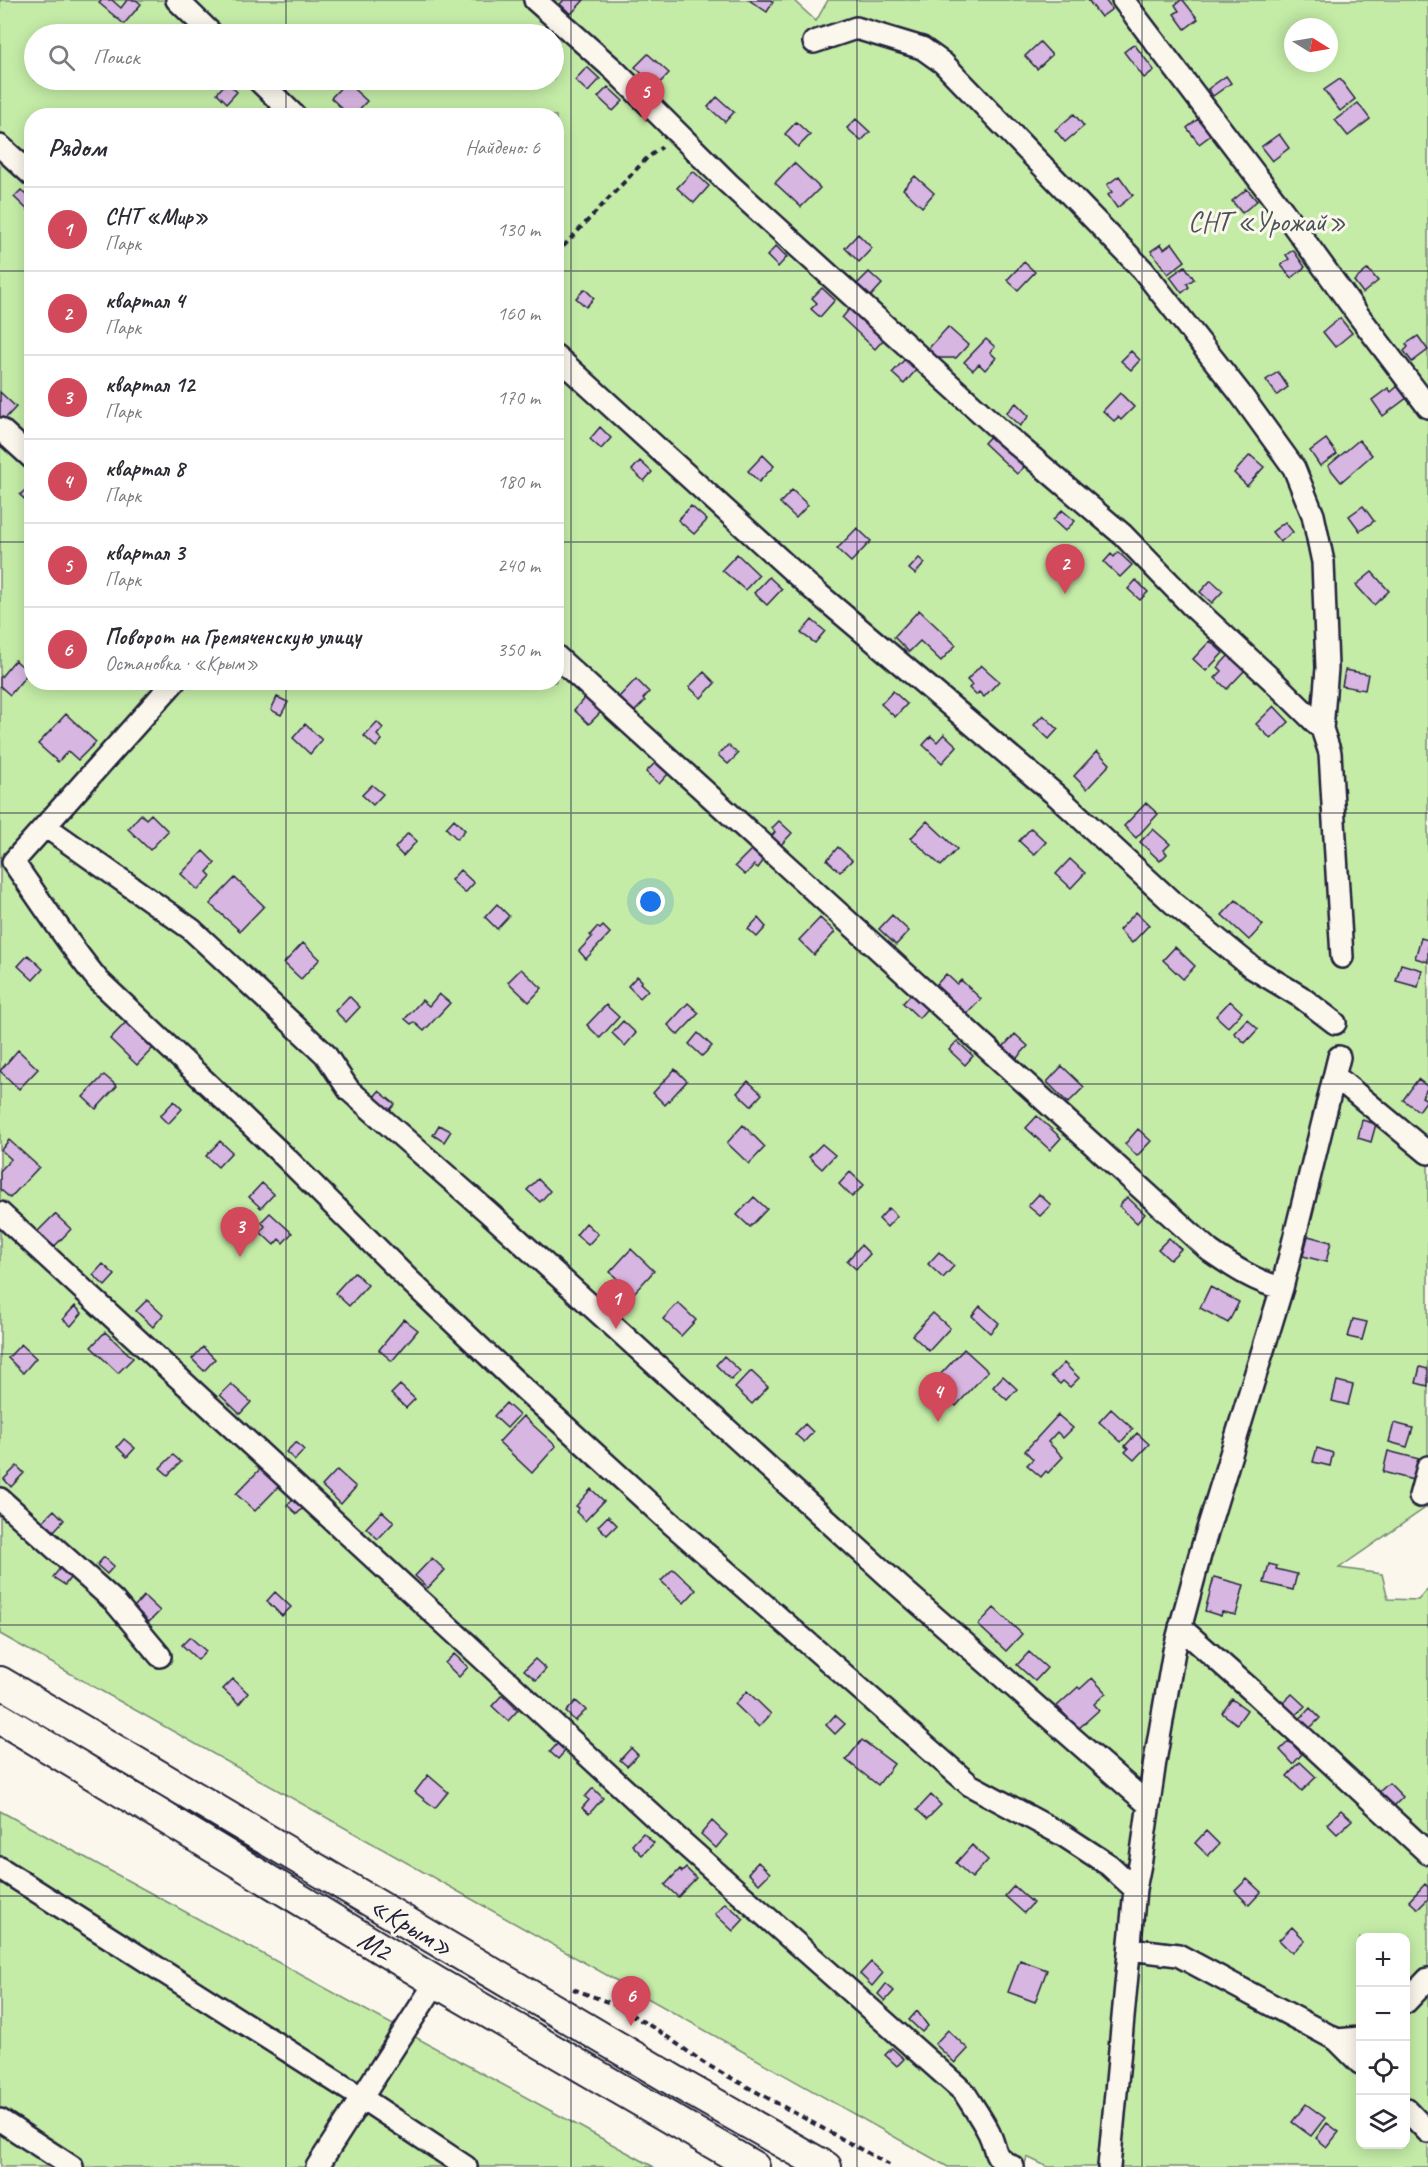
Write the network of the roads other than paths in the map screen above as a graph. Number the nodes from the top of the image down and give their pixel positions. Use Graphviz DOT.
graph roads {
  1 [pos="177,0"];
  2 [pos="535,0"];
  3 [pos="1123,0"];
  4 [pos="202,24"];
  5 [pos="562,24"];
  6 [pos="564,26"];
  7 [pos="814,42"];
  8 [pos="268,90"];
  9 [pos="287,108"];
  10 [pos="0,146"];
  11 [pos="24,168"];
  12 [pos="564,363"];
  13 [pos="1428,407"];
  14 [pos="0,429"];
  15 [pos="24,451"];
  16 [pos="564,663"];
  17 [pos="167,690"];
  18 [pos="1322,729"];
  19 [pos="45,826"];
  20 [pos="7,870"];
  21 [pos="1342,957"];
  22 [pos="1335,1023"];
  23 [pos="1428,1153"];
  24 [pos="0,1213"];
  25 [pos="1282,1288"];
  26 [pos="1428,1467"];
  27 [pos="1420,1496"];
  28 [pos="0,1498"];
  29 [pos="1180,1627"];
  30 [pos="160,1656"];
  31 [pos="0,1682"];
  32 [pos="0,1718"];
  33 [pos="1149,1805"];
  34 [pos="1428,1853"];
  35 [pos="0,1868"];
  36 [pos="1135,1889"];
  37 [pos="1130,1949"];
  38 [pos="1428,1978"];
  39 [pos="436,1982"];
  40 [pos="1410,1998"];
  41 [pos="1356,2038"];
  42 [pos="1337,2040"];
  43 [pos="1356,2059"];
  44 [pos="362,2098"];
  45 [pos="1410,2113"];
  46 [pos="0,2120"];
  47 [pos="1428,2132"];
  48 [pos="72,2167"];
  49 [pos="317,2167"];
  50 [pos="466,2167"];
  51 [pos="754,2167"];
  52 [pos="825,2167"];
  53 [pos="1013,2167"];
  54 [pos="1109,2167"];
  1 -- 4 [label="street"];
  2 -- 5 [label="street"];
  3 -- 13 [label="street"];
  6 -- 18 [label="street"];
  7 -- 18 [label="street"];
  8 -- 9 [label="street"];
  10 -- 11 [label="street"];
  12 -- 22 [label="street"];
  14 -- 15 [label="street"];
  16 -- 25 [label="street"];
  17 -- 19 [label="street"];
  18 -- 21 [label="street"];
  19 -- 20 [label="street"];
  19 -- 33 [label="street"];
  20 -- 36 [label="street"];
  23 -- 25 [label="street"];
  24 -- 53 [label="street"];
  25 -- 29 [label="street"];
  26 -- 27 [label="street"];
  28 -- 30 [label="street"];
  29 -- 33 [label="street"];
  29 -- 34 [label="street"];
  31 -- 52 [label="highway, «Крым»"];
  32 -- 39 [label="highway, М2"];
  33 -- 36 [label="street"];
  35 -- 44 [label="street"];
  36 -- 37 [label="street"];
  37 -- 42 [label="street"];
  37 -- 54 [label="street"];
  38 -- 40 [label="street"];
  39 -- 44 [label="street"];
  39 -- 51 [label="highway, М2"];
  41 -- 42 [label="street"];
  42 -- 43 [label="street"];
  44 -- 49 [label="street"];
  44 -- 50 [label="street"];
  45 -- 47 [label="street"];
  46 -- 48 [label="street"];
}
